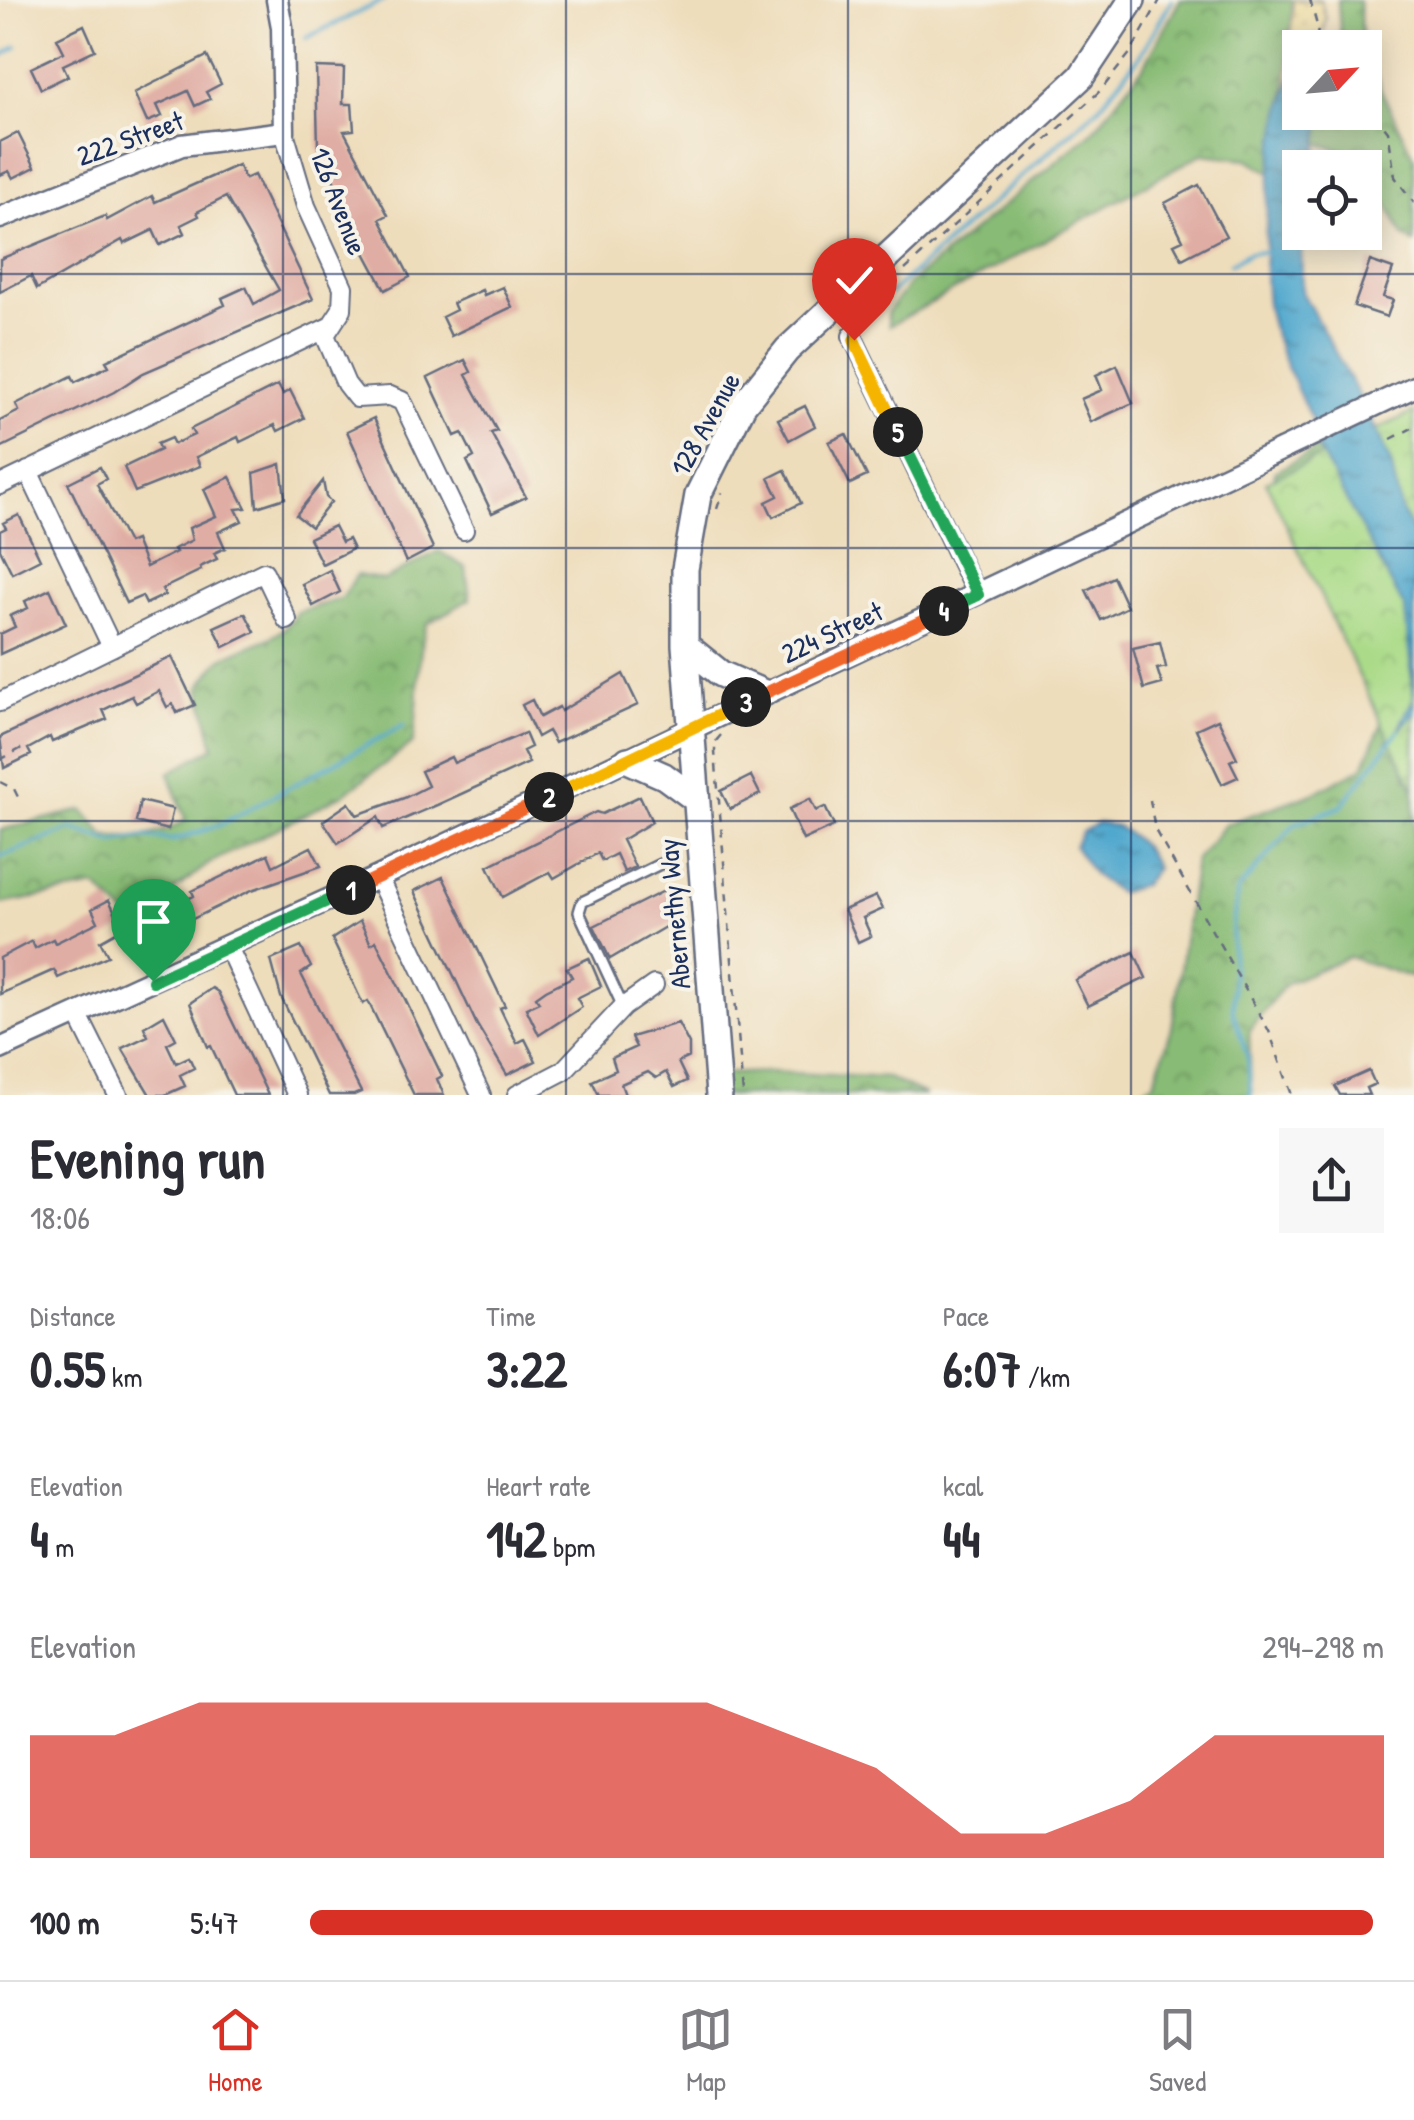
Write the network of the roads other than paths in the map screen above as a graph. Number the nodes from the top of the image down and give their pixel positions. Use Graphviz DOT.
graph roads {
  1 [pos="276,0"];
  2 [pos="1132,0"];
  3 [pos="284,132"];
  4 [pos="0,218"];
  5 [pos="327,328"];
  6 [pos="852,338"];
  7 [pos="1414,387"];
  8 [pos="28,471"];
  9 [pos="0,485"];
  10 [pos="464,530"];
  11 [pos="978,595"];
  12 [pos="287,620"];
  13 [pos="685,644"];
  14 [pos="112,647"];
  15 [pos="764,693"];
  16 [pos="0,702"];
  17 [pos="690,728"];
  18 [pos="628,760"];
  19 [pos="694,798"];
  20 [pos="660,864"];
  21 [pos="378,877"];
  22 [pos="228,947"];
  23 [pos="654,986"];
  24 [pos="623,1007"];
  25 [pos="78,1014"];
  26 [pos="0,1049"];
  27 [pos="118,1095"];
  28 [pos="297,1095"];
  29 [pos="481,1095"];
  30 [pos="517,1095"];
  31 [pos="719,1095"];
  1 -- 3 [label="street, 126 Avenue"];
  2 -- 13 [label="main road, 128 Avenue"];
  3 -- 4 [label="street, 222 Street"];
  3 -- 5 [label="street, 126 Avenue"];
  5 -- 8 [label="street"];
  5 -- 10 [label="street"];
  6 -- 11 [label="street"];
  7 -- 11 [label="street, 224 Street"];
  8 -- 9 [label="street"];
  8 -- 14 [label="street"];
  11 -- 15 [label="street, 224 Street"];
  12 -- 14 [label="street"];
  13 -- 15 [label="main road"];
  13 -- 17 [label="main road, 128 Avenue"];
  14 -- 16 [label="street"];
  15 -- 17 [label="street, 224 Street"];
  17 -- 18 [label="street, 224 Street"];
  17 -- 19 [label="main road, Abernethy Way"];
  18 -- 19 [label="main road"];
  18 -- 21 [label="street, 224 Street"];
  19 -- 31 [label="main road, Abernethy Way"];
  20 -- 24 [label="lane"];
  21 -- 22 [label="street, 224 Street"];
  21 -- 29 [label="street"];
  22 -- 25 [label="street, 224 Street"];
  22 -- 28 [label="street"];
  23 -- 24 [label="street"];
  24 -- 30 [label="street"];
  25 -- 26 [label="street, 224 Street"];
  25 -- 27 [label="street"];
}
